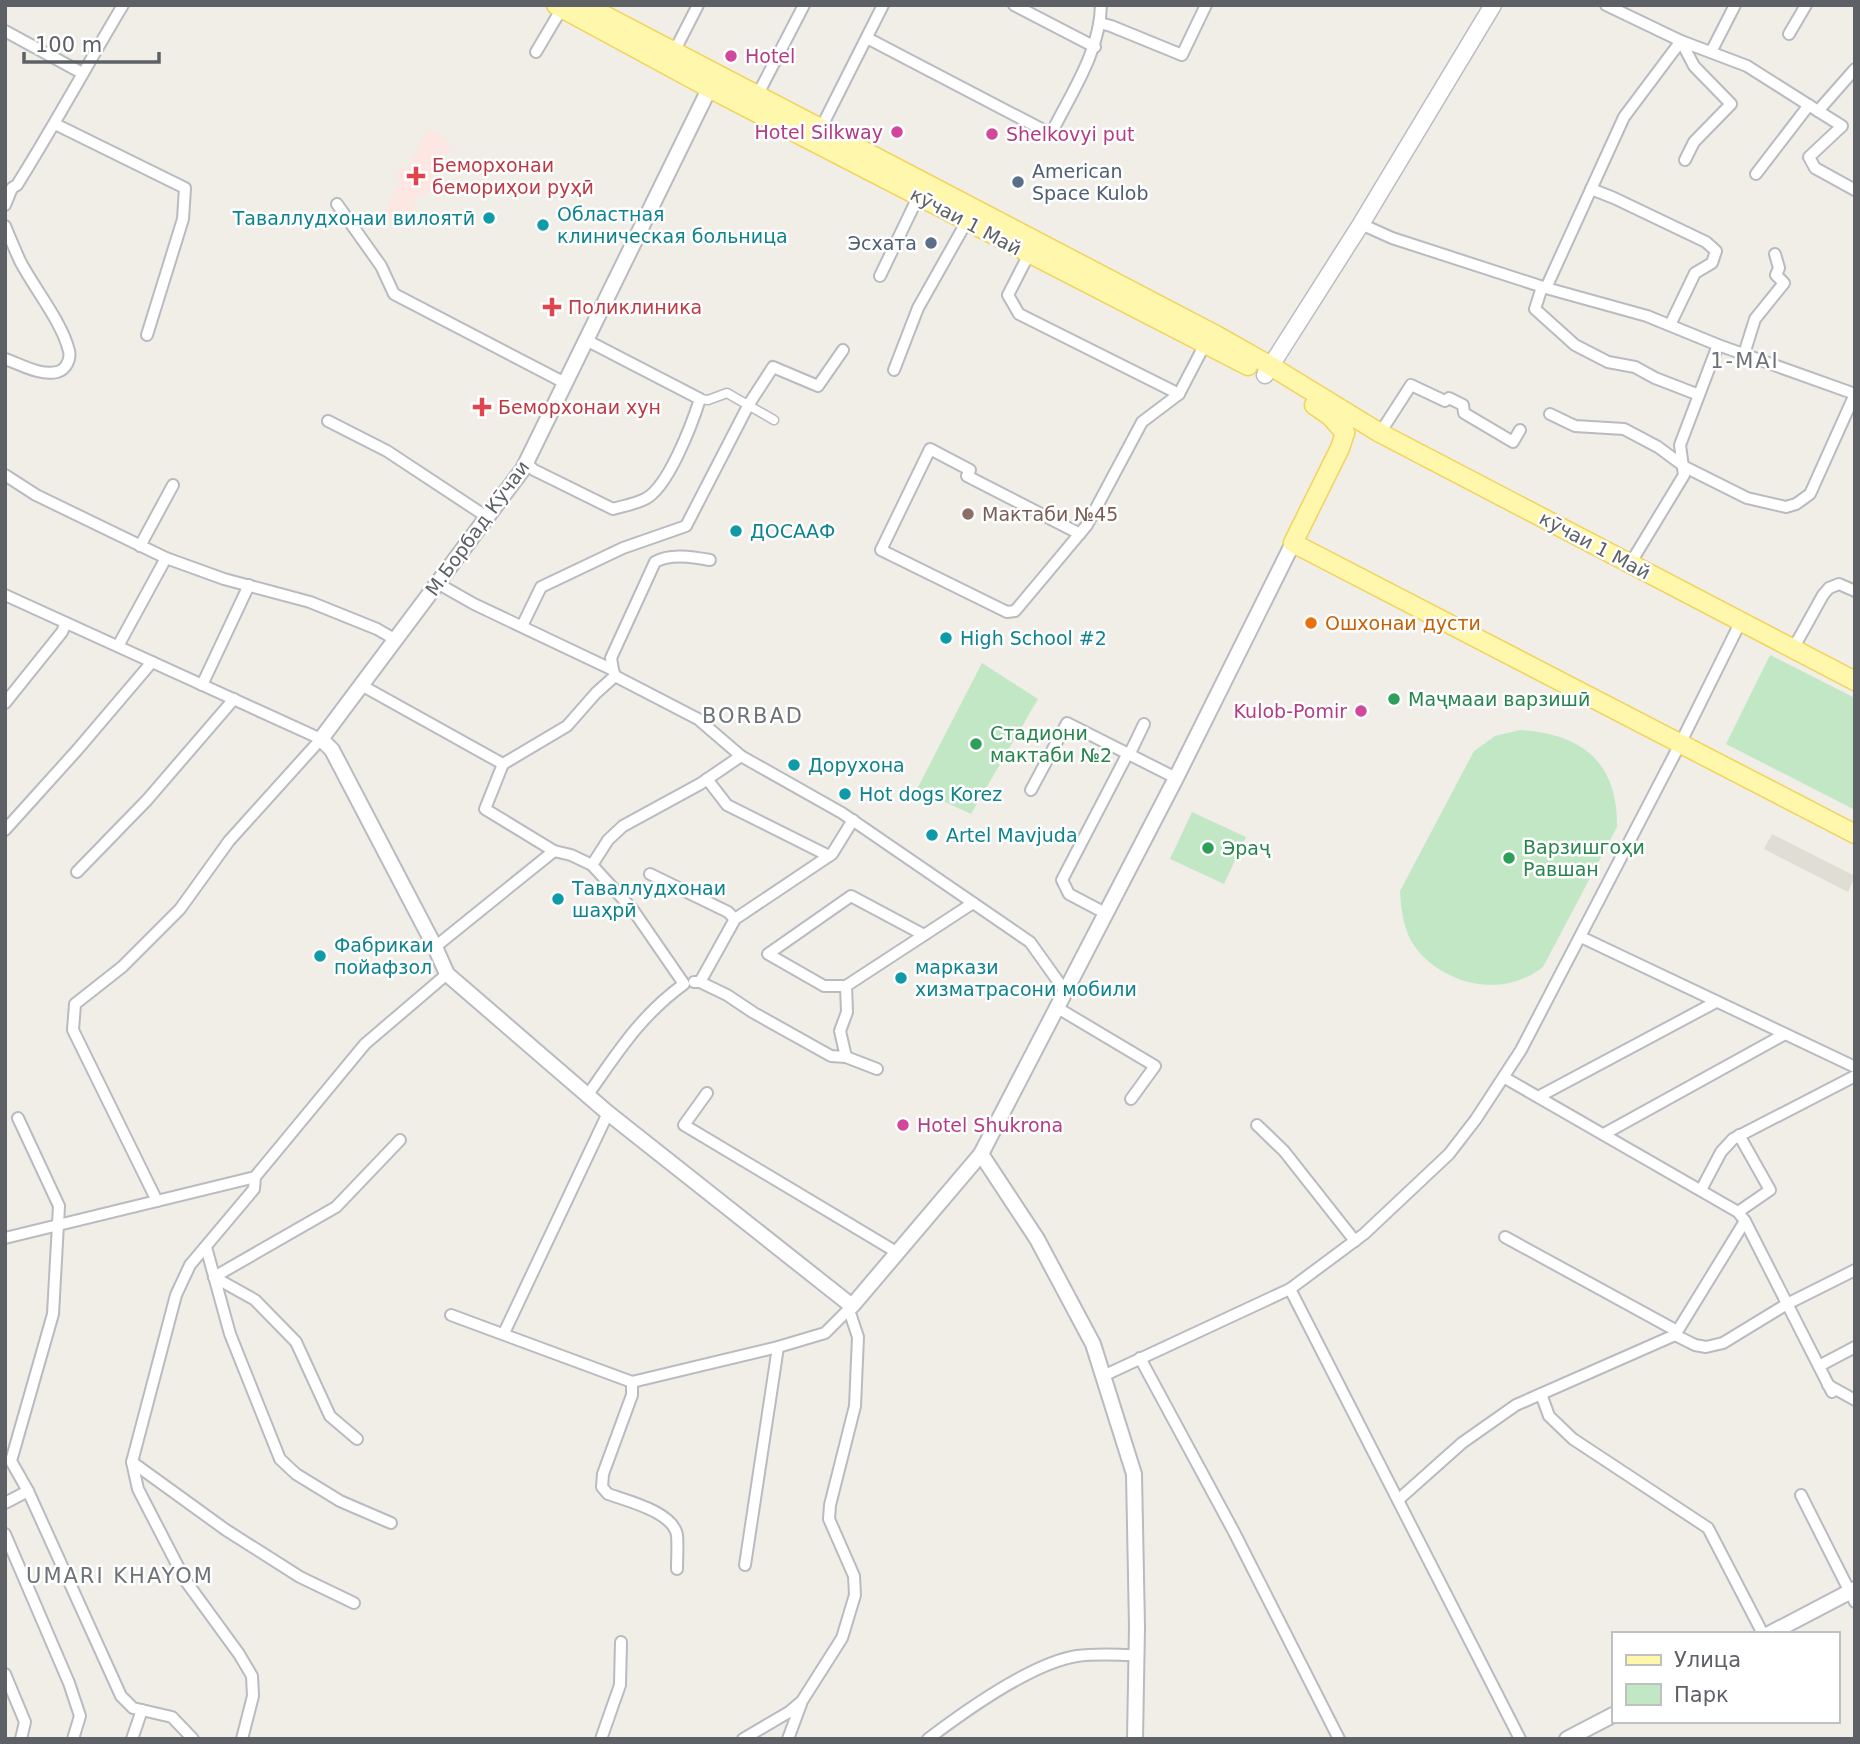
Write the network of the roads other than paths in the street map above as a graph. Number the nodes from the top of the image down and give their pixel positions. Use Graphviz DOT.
graph roads {
  1 [pos="124,5"];
  2 [pos="698,5"];
  3 [pos="804,5"];
  4 [pos="883,5"];
  5 [pos="1014,5"];
  6 [pos="1101,5"];
  7 [pos="1206,5"];
  8 [pos="1493,5"];
  9 [pos="1606,5"];
  10 [pos="1735,5"];
  11 [pos="1806,5"];
  12 [pos="559,7"];
  13 [pos="592,7"];
  14 [pos="1100,23"];
  15 [pos="5,31"];
  16 [pos="1788,34"];
  17 [pos="867,38"];
  18 [pos="1681,41"];
  19 [pos="1095,47"];
  20 [pos="536,51"];
  21 [pos="674,52"];
  22 [pos="1711,52"];
  23 [pos="1855,69"];
  24 [pos="82,73"];
  25 [pos="713,81"];
  26 [pos="758,94"];
  27 [pos="1813,108"];
  28 [pos="55,124"];
  29 [pos="821,128"];
  30 [pos="1685,160"];
  31 [pos="1756,174"];
  32 [pos="9,187"];
  33 [pos="1591,189"];
  34 [pos="1855,190"];
  35 [pos="919,195"];
  36 [pos="337,204"];
  37 [pos="5,205"];
  38 [pos="967,221"];
  39 [pos="1361,224"];
  40 [pos="5,226"];
  41 [pos="1029,254"];
  42 [pos="1775,254"];
  43 [pos="880,276"];
  44 [pos="1544,287"];
  45 [pos="1670,325"];
  46 [pos="147,335"];
  47 [pos="586,340"];
  48 [pos="1205,344"];
  49 [pos="1718,345"];
  50 [pos="843,350"];
  51 [pos="1744,354"];
  52 [pos="5,359"];
  53 [pos="894,370"];
  54 [pos="1267,370"];
  55 [pos="565,383"];
  56 [pos="1179,394"];
  57 [pos="1699,395"];
  58 [pos="700,400"];
  59 [pos="749,404"];
  60 [pos="1338,407"];
  61 [pos="1550,414"];
  62 [pos="774,420"];
  63 [pos="328,421"];
  64 [pos="1520,430"];
  65 [pos="1379,432"];
  66 [pos="1345,433"];
  67 [pos="526,463"];
  68 [pos="1685,467"];
  69 [pos="5,475"];
  70 [pos="173,485"];
  71 [pos="487,516"];
  72 [pos="1080,534"];
  73 [pos="651,536"];
  74 [pos="1293,542"];
  75 [pos="140,546"];
  76 [pos="166,558"];
  77 [pos="662,558"];
  78 [pos="710,560"];
  79 [pos="1630,564"];
  80 [pos="437,583"];
  81 [pos="249,585"];
  82 [pos="1855,591"];
  83 [pos="5,595"];
  84 [pos="1741,621"];
  85 [pos="66,623"];
  86 [pos="522,626"];
  87 [pos="396,640"];
  88 [pos="118,646"];
  89 [pos="1793,649"];
  90 [pos="152,662"];
  91 [pos="614,673"];
  92 [pos="1855,681"];
  93 [pos="202,685"];
  94 [pos="361,685"];
  95 [pos="234,699"];
  96 [pos="5,703"];
  97 [pos="1144,724"];
  98 [pos="321,739"];
  99 [pos="1680,744"];
  100 [pos="1129,753"];
  101 [pos="741,755"];
  102 [pos="503,764"];
  103 [pos="1175,778"];
  104 [pos="707,779"];
  105 [pos="1031,790"];
  106 [pos="853,820"];
  107 [pos="5,830"];
  108 [pos="1855,834"];
  109 [pos="554,851"];
  110 [pos="829,856"];
  111 [pos="592,865"];
  112 [pos="77,872"];
  113 [pos="650,874"];
  114 [pos="973,903"];
  115 [pos="1105,913"];
  116 [pos="735,919"];
  117 [pos="924,935"];
  118 [pos="1581,937"];
  119 [pos="435,947"];
  120 [pos="447,974"];
  121 [pos="699,982"];
  122 [pos="684,984"];
  123 [pos="846,986"];
  124 [pos="1065,991"];
  125 [pos="1716,1002"];
  126 [pos="1056,1007"];
  127 [pos="1785,1034"];
  128 [pos="846,1057"];
  129 [pos="1855,1067"];
  130 [pos="877,1069"];
  131 [pos="1855,1076"];
  132 [pos="1505,1078"];
  133 [pos="707,1093"];
  134 [pos="587,1096"];
  135 [pos="1538,1097"];
  136 [pos="1131,1099"];
  137 [pos="608,1113"];
  138 [pos="18,1118"];
  139 [pos="1257,1125"];
  140 [pos="1604,1135"];
  141 [pos="1740,1135"];
  142 [pos="400,1140"];
  143 [pos="981,1154"];
  144 [pos="255,1177"];
  145 [pos="1701,1190"];
  146 [pos="157,1200"];
  147 [pos="1742,1217"];
  148 [pos="57,1225"];
  149 [pos="1505,1237"];
  150 [pos="5,1238"];
  151 [pos="1355,1241"];
  152 [pos="206,1247"];
  153 [pos="898,1253"];
  154 [pos="1855,1270"];
  155 [pos="214,1277"];
  156 [pos="1290,1289"];
  157 [pos="1787,1304"];
  158 [pos="850,1308"];
  159 [pos="450,1315"];
  160 [pos="504,1333"];
  161 [pos="1676,1333"];
  162 [pos="778,1348"];
  163 [pos="1855,1348"];
  164 [pos="1140,1358"];
  165 [pos="1819,1366"];
  166 [pos="1102,1376"];
  167 [pos="632,1382"];
  168 [pos="1541,1394"];
  169 [pos="1855,1400"];
  170 [pos="357,1439"];
  171 [pos="132,1462"];
  172 [pos="28,1491"];
  173 [pos="1801,1495"];
  174 [pos="1398,1500"];
  175 [pos="5,1503"];
  176 [pos="391,1523"];
  177 [pos="5,1534"];
  178 [pos="745,1565"];
  179 [pos="677,1569"];
  180 [pos="1853,1594"];
  181 [pos="354,1603"];
  182 [pos="1762,1632"];
  183 [pos="1773,1632"];
  184 [pos="621,1642"];
  185 [pos="1137,1655"];
  186 [pos="5,1674"];
  187 [pos="802,1701"];
  188 [pos="142,1710"];
  189 [pos="1612,1716"];
  190 [pos="21,1739"];
  191 [pos="74,1739"];
  192 [pos="132,1739"];
  193 [pos="193,1739"];
  194 [pos="242,1739"];
  195 [pos="601,1739"];
  196 [pos="743,1739"];
  197 [pos="788,1739"];
  198 [pos="928,1739"];
  199 [pos="1135,1739"];
  200 [pos="1339,1739"];
  201 [pos="1520,1739"];
  202 [pos="1567,1739"];
  1 -- 24 [label="street"];
  2 -- 21 [label="street"];
  3 -- 26 [label="street"];
  4 -- 17 [label="street"];
  5 -- 19 [label="street"];
  6 -- 14 [label="street"];
  7 -- 14 [label="street"];
  8 -- 39 [label="main road"];
  9 -- 18 [label="street"];
  10 -- 22 [label="street"];
  11 -- 16 [label="street"];
  12 -- 20 [label="street"];
  12 -- 25 [label="main road, кӯчаи 1 Май"];
  13 -- 21 [label="main road, кӯчаи 1 Май"];
  14 -- 19 [label="street"];
  15 -- 24 [label="street"];
  17 -- 19 [label="street"];
  17 -- 29 [label="street"];
  18 -- 22 [label="street"];
  18 -- 30 [label="street"];
  18 -- 33 [label="street"];
  21 -- 25 [label="main road, кӯчаи 1 Май"];
  22 -- 27 [label="street"];
  23 -- 27 [label="street"];
  24 -- 28 [label="street"];
  25 -- 26 [label="main road, кӯчаи 1 Май"];
  25 -- 35 [label="main road, кӯчаи 1 Май"];
  25 -- 47 [label="street, М.Борбад Кӯчаи"];
  26 -- 29 [label="main road, кӯчаи 1 Май"];
  27 -- 31 [label="street"];
  27 -- 34 [label="street"];
  28 -- 32 [label="street"];
  28 -- 46 [label="street"];
  29 -- 54 [label="main road, кӯчаи 1 Май"];
  32 -- 37 [label="street"];
  33 -- 44 [label="street"];
  33 -- 45 [label="street"];
  35 -- 38 [label="main road, кӯчаи 1 Май"];
  35 -- 43 [label="street"];
  36 -- 55 [label="street"];
  38 -- 41 [label="main road, кӯчаи 1 Май"];
  38 -- 53 [label="street"];
  39 -- 44 [label="street"];
  39 -- 54 [label="main road"];
  40 -- 52 [label="street"];
  41 -- 48 [label="main road, кӯчаи 1 Май"];
  41 -- 56 [label="street"];
  42 -- 51 [label="street"];
  44 -- 45 [label="street"];
  44 -- 57 [label="street"];
  45 -- 49 [label="street"];
  47 -- 55 [label="street, М.Борбад Кӯчаи"];
  47 -- 58 [label="street"];
  48 -- 54 [label="main road, кӯчаи 1 Май"];
  48 -- 56 [label="street"];
  49 -- 51 [label="street"];
  49 -- 57 [label="street"];
  50 -- 59 [label="street"];
  51 -- 68 [label="street"];
  54 -- 60 [label="main road, кӯчаи 1 Май"];
  54 -- 66 [label="main road, кӯчаи 1 Май"];
  55 -- 67 [label="street, М.Борбад Кӯчаи"];
  56 -- 72 [label="street"];
  57 -- 68 [label="street"];
  58 -- 59 [label="street"];
  58 -- 67 [label="street"];
  59 -- 62 [label="street"];
  59 -- 73 [label="street"];
  60 -- 65 [label="main road, кӯчаи 1 Май"];
  60 -- 66 [label="main road"];
  61 -- 68 [label="street"];
  63 -- 71 [label="street"];
  64 -- 65 [label="street"];
  65 -- 66 [label="main road"];
  65 -- 79 [label="main road, кӯчаи 1 Май"];
  66 -- 74 [label="main road"];
  67 -- 71 [label="street, М.Борбад Кӯчаи"];
  68 -- 79 [label="street"];
  69 -- 75 [label="street"];
  70 -- 75 [label="street"];
  71 -- 80 [label="street, М.Борбад Кӯчаи"];
  72 -- 72 [label="street"];
  73 -- 77 [label="street"];
  73 -- 86 [label="street"];
  74 -- 99 [label="main road"];
  74 -- 103 [label="street"];
  75 -- 76 [label="street"];
  76 -- 81 [label="street"];
  76 -- 88 [label="street"];
  77 -- 78 [label="street"];
  77 -- 91 [label="street"];
  79 -- 84 [label="main road, кӯчаи 1 Май"];
  80 -- 86 [label="street"];
  80 -- 87 [label="street, М.Борбад Кӯчаи"];
  81 -- 87 [label="street"];
  81 -- 93 [label="street"];
  82 -- 89 [label="street"];
  83 -- 85 [label="street"];
  84 -- 89 [label="main road, кӯчаи 1 Май"];
  84 -- 99 [label="street"];
  85 -- 88 [label="street"];
  85 -- 96 [label="street"];
  86 -- 91 [label="street"];
  87 -- 94 [label="street, М.Борбад Кӯчаи"];
  88 -- 90 [label="street"];
  89 -- 92 [label="main road, кӯчаи 1 Май"];
  90 -- 93 [label="street"];
  90 -- 107 [label="street"];
  91 -- 101 [label="street"];
  91 -- 102 [label="street"];
  93 -- 95 [label="street"];
  94 -- 98 [label="street, М.Борбад Кӯчаи"];
  94 -- 102 [label="street"];
  95 -- 98 [label="street"];
  95 -- 112 [label="street"];
  97 -- 100 [label="street"];
  98 -- 119 [label="street"];
  98 -- 146 [label="street"];
  99 -- 108 [label="main road"];
  99 -- 118 [label="street"];
  100 -- 103 [label="street"];
  100 -- 105 [label="street"];
  100 -- 115 [label="street"];
  101 -- 104 [label="street"];
  101 -- 106 [label="street"];
  102 -- 109 [label="street"];
  103 -- 115 [label="street"];
  104 -- 110 [label="street"];
  104 -- 111 [label="street"];
  106 -- 110 [label="street"];
  106 -- 114 [label="street"];
  109 -- 111 [label="street"];
  109 -- 119 [label="street"];
  110 -- 116 [label="street"];
  111 -- 122 [label="street"];
  113 -- 116 [label="street"];
  114 -- 117 [label="street"];
  114 -- 124 [label="street"];
  115 -- 124 [label="street"];
  116 -- 121 [label="street"];
  117 -- 123 [label="street"];
  117 -- 123 [label="street"];
  118 -- 125 [label="street"];
  118 -- 132 [label="street"];
  119 -- 120 [label="street"];
  120 -- 134 [label="street"];
  120 -- 144 [label="street"];
  121 -- 122 [label="street"];
  121 -- 128 [label="street"];
  122 -- 134 [label="street"];
  123 -- 128 [label="street"];
  124 -- 126 [label="street"];
  125 -- 127 [label="street"];
  125 -- 135 [label="street"];
  126 -- 136 [label="street"];
  126 -- 143 [label="street"];
  127 -- 129 [label="street"];
  127 -- 140 [label="street"];
  128 -- 130 [label="street"];
  131 -- 141 [label="street"];
  132 -- 135 [label="street"];
  132 -- 151 [label="street"];
  133 -- 153 [label="street"];
  134 -- 137 [label="street"];
  135 -- 140 [label="street"];
  137 -- 158 [label="street"];
  137 -- 160 [label="street"];
  138 -- 148 [label="street"];
  139 -- 151 [label="street"];
  140 -- 145 [label="street"];
  141 -- 145 [label="street"];
  141 -- 147 [label="street"];
  142 -- 155 [label="street"];
  143 -- 153 [label="street"];
  143 -- 166 [label="street"];
  144 -- 146 [label="street"];
  144 -- 152 [label="street"];
  145 -- 147 [label="street"];
  146 -- 148 [label="street"];
  147 -- 157 [label="street"];
  147 -- 161 [label="street"];
  148 -- 150 [label="street"];
  148 -- 172 [label="street"];
  149 -- 161 [label="street"];
  151 -- 156 [label="street"];
  152 -- 155 [label="street"];
  152 -- 171 [label="street"];
  153 -- 158 [label="street"];
  154 -- 157 [label="street"];
  155 -- 170 [label="street"];
  155 -- 176 [label="street"];
  156 -- 164 [label="street"];
  156 -- 174 [label="street"];
  157 -- 161 [label="street"];
  157 -- 165 [label="street"];
  158 -- 162 [label="street"];
  158 -- 187 [label="street"];
  159 -- 160 [label="street"];
  160 -- 167 [label="street"];
  161 -- 168 [label="street"];
  162 -- 167 [label="street"];
  162 -- 178 [label="street"];
  163 -- 165 [label="street"];
  164 -- 166 [label="street"];
  164 -- 200 [label="street"];
  165 -- 169 [label="street"];
  166 -- 185 [label="street"];
  167 -- 179 [label="street"];
  168 -- 174 [label="street"];
  168 -- 182 [label="street"];
  171 -- 181 [label="street"];
  171 -- 194 [label="street"];
  172 -- 175 [label="street"];
  172 -- 188 [label="street"];
  173 -- 180 [label="street"];
  174 -- 201 [label="street"];
  177 -- 191 [label="street"];
  180 -- 183 [label="street"];
  184 -- 195 [label="street"];
  185 -- 198 [label="street"];
  185 -- 199 [label="street"];
  186 -- 190 [label="street"];
  187 -- 196 [label="street"];
  187 -- 197 [label="street"];
  188 -- 192 [label="street"];
  188 -- 193 [label="street"];
  189 -- 202 [label="street"];
}
